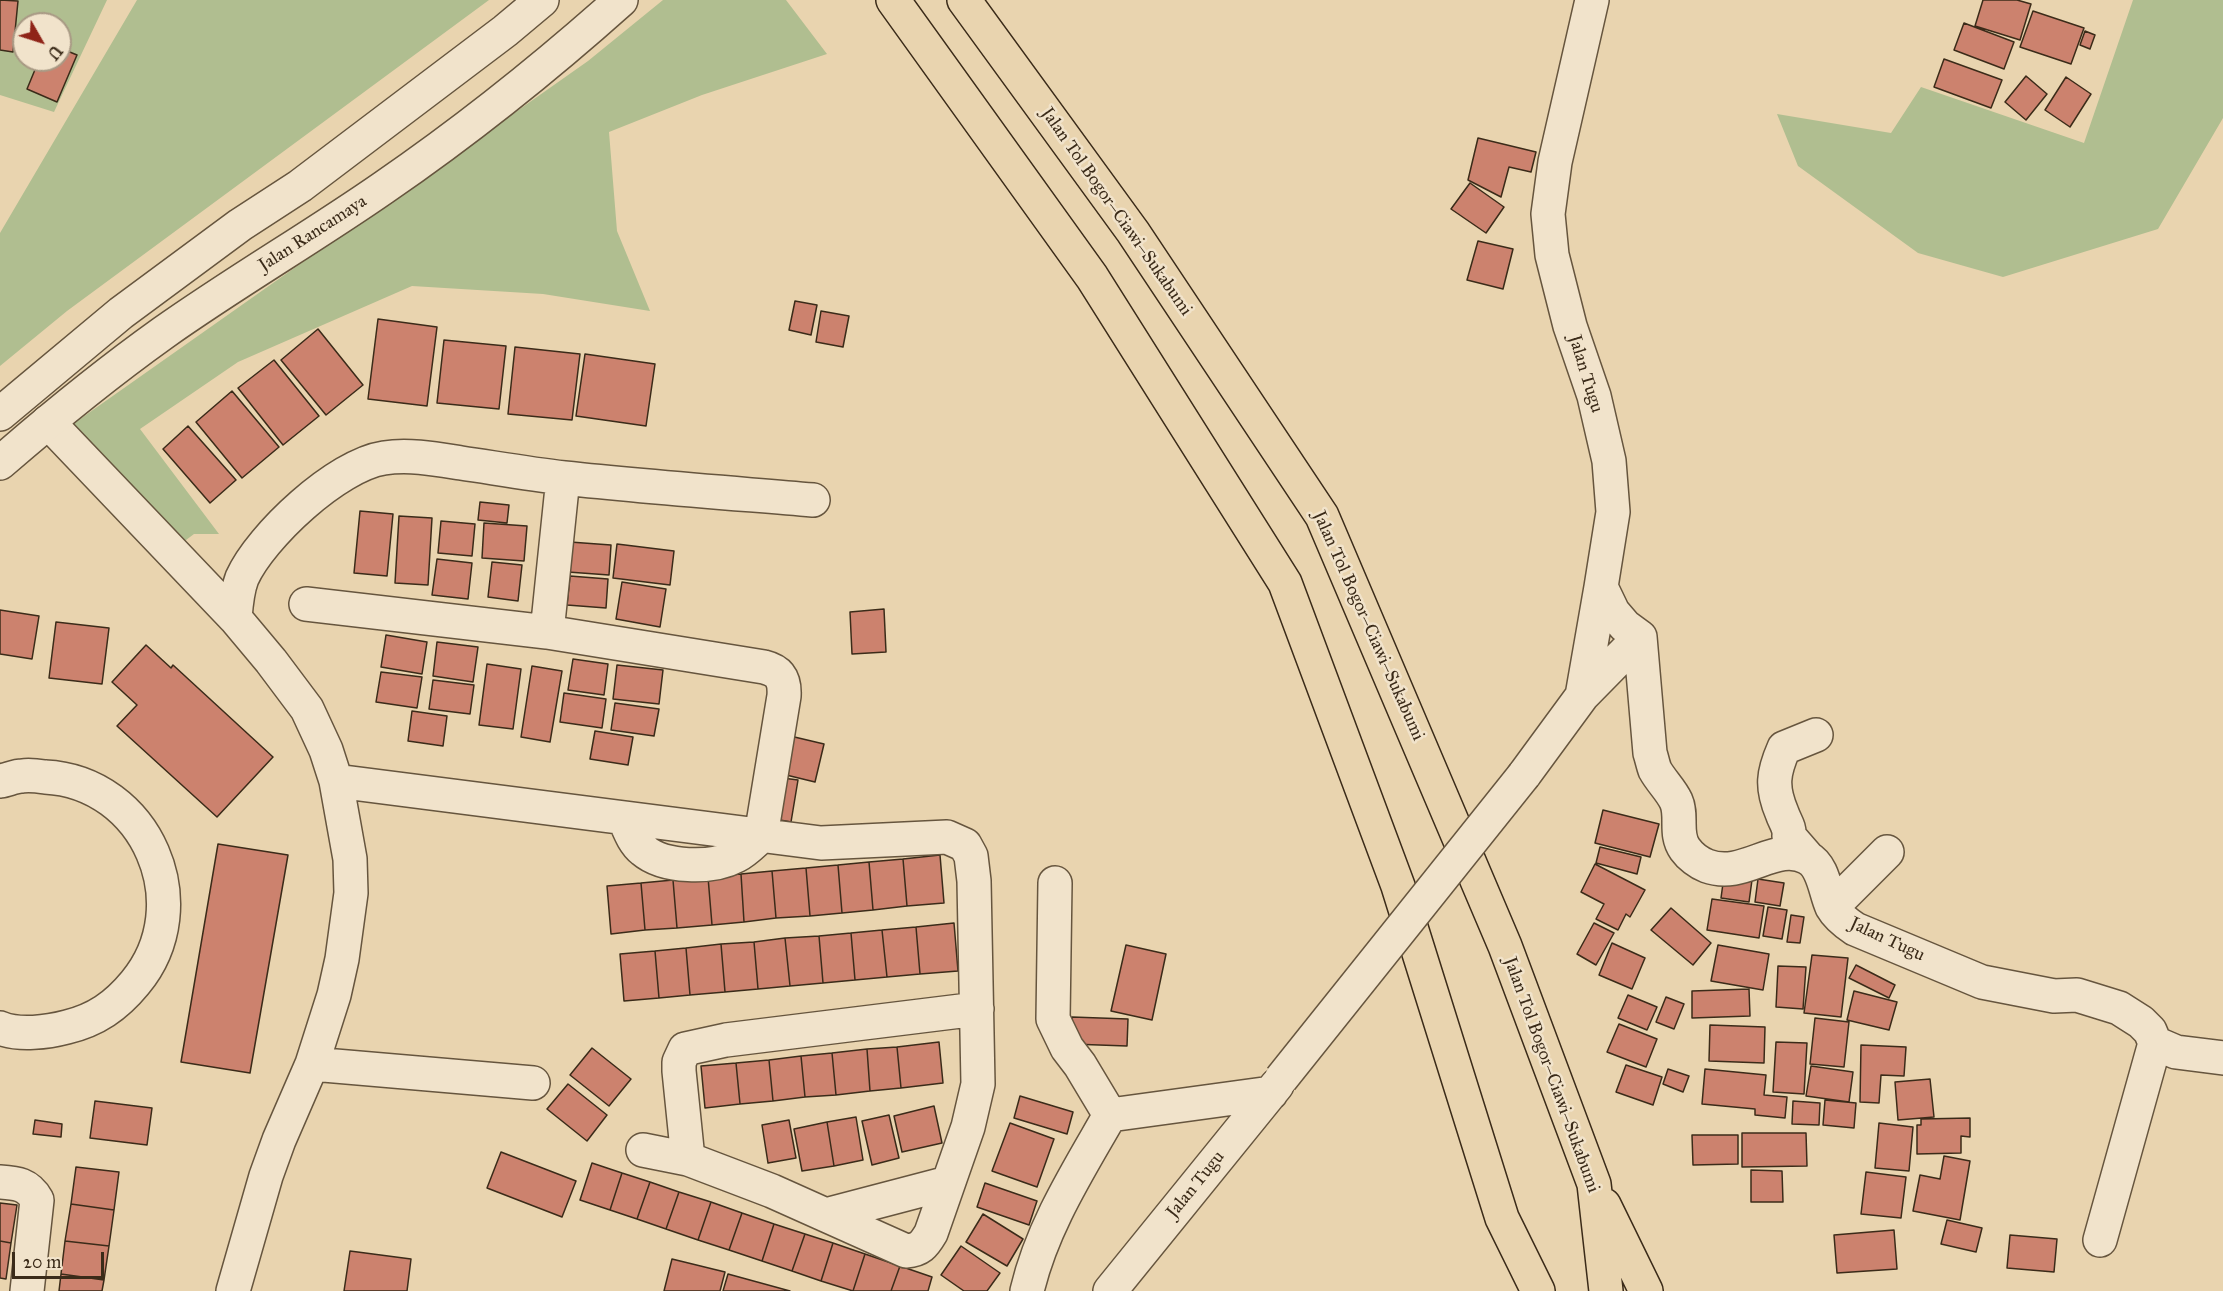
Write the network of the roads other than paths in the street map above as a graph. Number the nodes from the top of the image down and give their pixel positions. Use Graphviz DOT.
graph roads {
  1 [pos="542,0"];
  2 [pos="621,0"];
  3 [pos="893,0"];
  4 [pos="1592,0"];
  5 [pos="966,2"];
  6 [pos="0,414"];
  7 [pos="48,422"];
  8 [pos="0,462"];
  9 [pos="563,478"];
  10 [pos="813,500"];
  11 [pos="1601,587"];
  12 [pos="306,604"];
  13 [pos="235,618"];
  14 [pos="547,632"];
  15 [pos="1640,637"];
  16 [pos="1582,696"];
  17 [pos="1816,735"];
  18 [pos="0,782"];
  19 [pos="336,782"];
  20 [pos="761,836"];
  21 [pos="1887,852"];
  22 [pos="1809,859"];
  23 [pos="1055,883"];
  24 [pos="1832,907"];
  25 [pos="977,1009"];
  26 [pos="0,1028"];
  27 [pos="2155,1043"];
  28 [pos="2223,1058"];
  29 [pos="312,1064"];
  30 [pos="533,1083"];
  31 [pos="1276,1086"];
  32 [pos="1110,1114"];
  33 [pos="644,1150"];
  34 [pos="688,1159"];
  35 [pos="0,1182"];
  36 [pos="948,1183"];
  37 [pos="1594,1184"];
  38 [pos="826,1215"];
  39 [pos="1502,1218"];
  40 [pos="2100,1240"];
  41 [pos="27,1291"];
  42 [pos="233,1291"];
  43 [pos="1027,1291"];
  44 [pos="1110,1291"];
  45 [pos="1516,1291"];
  46 [pos="1538,1291"];
  47 [pos="1606,1291"];
  48 [pos="1646,1291"];
  1 -- 6 [label="street"];
  2 -- 7 [label="street, Jalan Rancamaya"];
  3 -- 39 [label="highway"];
  4 -- 11 [label="street, Jalan Tugu"];
  5 -- 37 [label="highway, Jalan Tol Bogor–Ciawi–Sukabumi"];
  7 -- 8 [label="street, Jalan Rancamaya"];
  7 -- 13 [label="street"];
  9 -- 10 [label="street"];
  9 -- 13 [label="street"];
  9 -- 14 [label="street"];
  11 -- 15 [label="street"];
  11 -- 16 [label="street, Jalan Tugu"];
  12 -- 14 [label="street"];
  13 -- 19 [label="street"];
  14 -- 20 [label="street"];
  15 -- 16 [label="street, Jalan Tugu"];
  15 -- 22 [label="street"];
  16 -- 31 [label="street, Jalan Tugu, bridge"];
  17 -- 22 [label="street, Jalan Tugu"];
  18 -- 26 [label="street"];
  19 -- 20 [label="street"];
  19 -- 29 [label="street"];
  20 -- 25 [label="street"];
  21 -- 24 [label="street"];
  22 -- 24 [label="street, Jalan Tugu"];
  23 -- 32 [label="street"];
  24 -- 27 [label="street, Jalan Tugu"];
  25 -- 34 [label="street"];
  25 -- 36 [label="street"];
  27 -- 28 [label="street"];
  27 -- 40 [label="street"];
  29 -- 30 [label="street"];
  29 -- 42 [label="street"];
  31 -- 32 [label="street"];
  31 -- 44 [label="street, Jalan Tugu"];
  32 -- 43 [label="street"];
  33 -- 34 [label="street"];
  34 -- 38 [label="street"];
  35 -- 41 [label="street"];
  36 -- 38 [label="street"];
  36 -- 38 [label="street"];
  37 -- 47 [label="highway, Jalan Tol Bogor–Ciawi–Sukabumi"];
  37 -- 48 [label="highway"];
  39 -- 45 [label="highway"];
  39 -- 46 [label="highway"];
}
